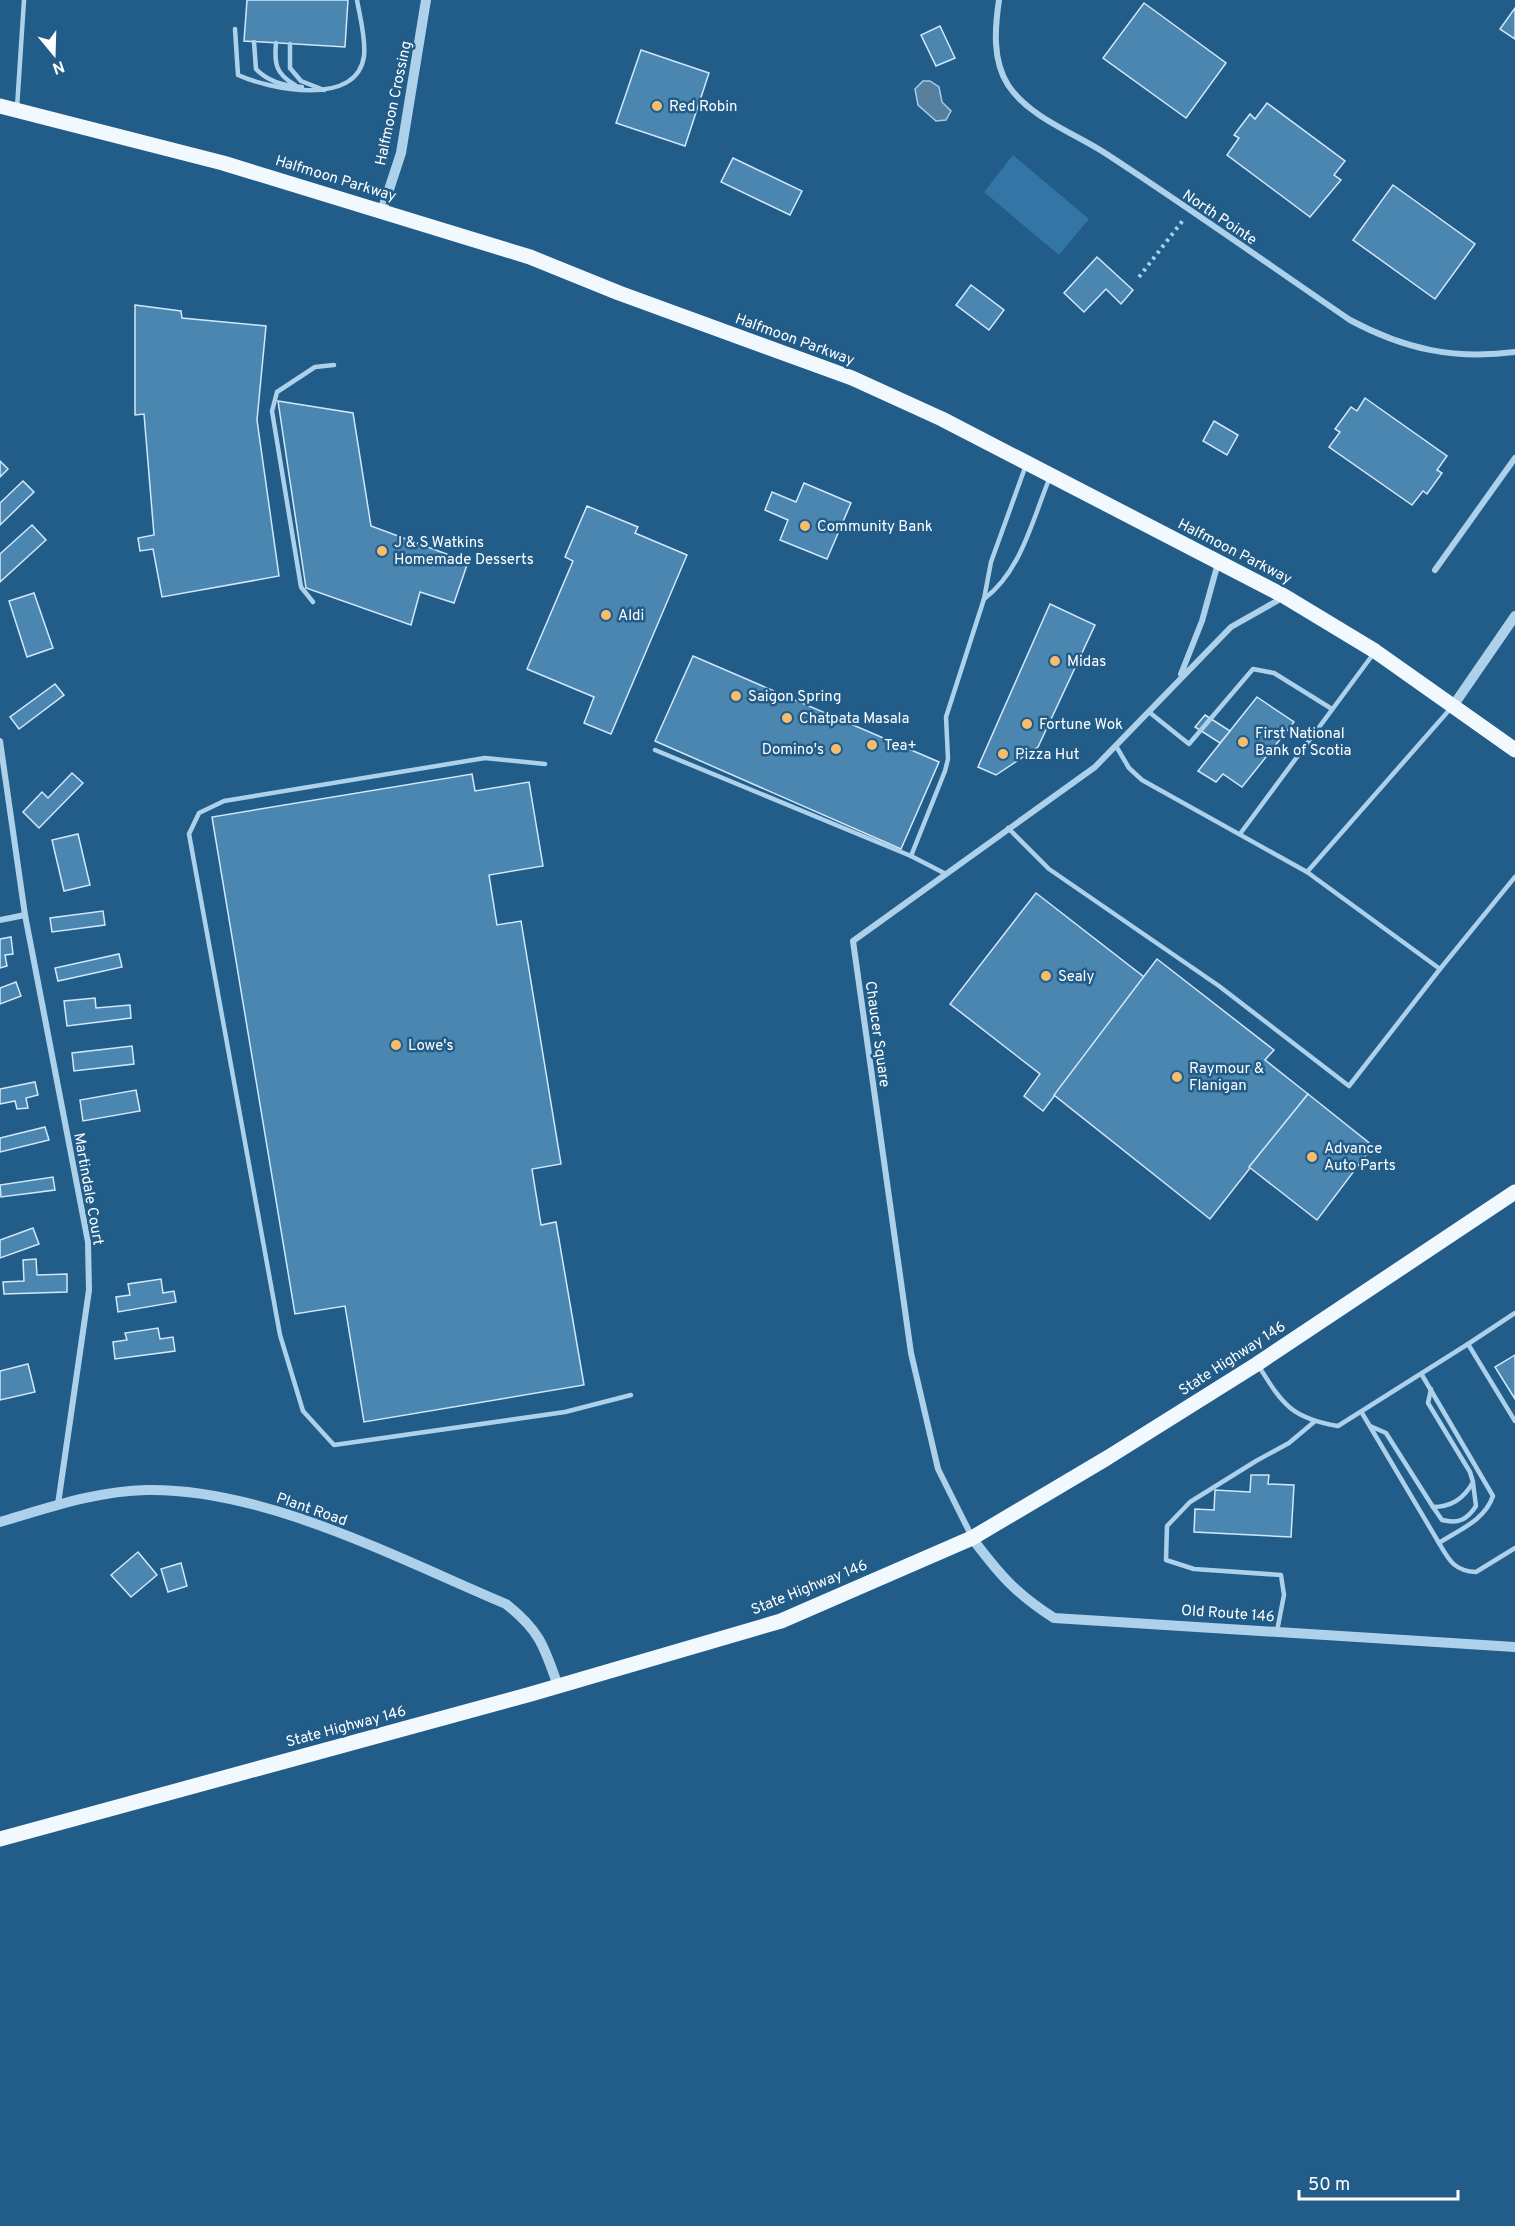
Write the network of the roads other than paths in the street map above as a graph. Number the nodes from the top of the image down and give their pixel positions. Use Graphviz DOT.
graph roads {
  1 [pos="24,0"];
  2 [pos="357,0"];
  3 [pos="426,0"];
  4 [pos="999,0"];
  5 [pos="235,29"];
  6 [pos="254,42"];
  7 [pos="276,43"];
  8 [pos="290,44"];
  9 [pos="298,87"];
  10 [pos="327,91"];
  11 [pos="0,106"];
  12 [pos="16,111"];
  13 [pos="382,211"];
  14 [pos="1515,352"];
  15 [pos="334,365"];
  16 [pos="1515,458"];
  17 [pos="1027,463"];
  18 [pos="1512,468"];
  19 [pos="1051,475"];
  20 [pos="1218,563"];
  21 [pos="1435,570"];
  22 [pos="1284,596"];
  23 [pos="984,599"];
  24 [pos="313,602"];
  25 [pos="1515,616"];
  26 [pos="1376,651"];
  27 [pos="1179,678"];
  28 [pos="1453,706"];
  29 [pos="1332,710"];
  30 [pos="1149,712"];
  31 [pos="0,741"];
  32 [pos="1116,746"];
  33 [pos="655,750"];
  34 [pos="1515,750"];
  35 [pos="545,764"];
  36 [pos="1008,828"];
  37 [pos="1240,834"];
  38 [pos="911,856"];
  39 [pos="1307,872"];
  40 [pos="946,874"];
  41 [pos="1515,877"];
  42 [pos="25,915"];
  43 [pos="0,920"];
  44 [pos="1440,969"];
  45 [pos="1515,1192"];
  46 [pos="1515,1313"];
  47 [pos="1468,1344"];
  48 [pos="1257,1364"];
  49 [pos="1422,1375"];
  50 [pos="1431,1389"];
  51 [pos="631,1395"];
  52 [pos="1362,1413"];
  53 [pos="1515,1421"];
  54 [pos="1314,1422"];
  55 [pos="1370,1426"];
  56 [pos="1473,1482"];
  57 [pos="58,1504"];
  58 [pos="1433,1507"];
  59 [pos="0,1522"];
  60 [pos="972,1538"];
  61 [pos="1439,1542"];
  62 [pos="1515,1548"];
  63 [pos="1277,1632"];
  64 [pos="1515,1647"];
  65 [pos="558,1686"];
  66 [pos="0,1839"];
  1 -- 12 [label="lane"];
  2 -- 10 [label="lane"];
  3 -- 13 [label="street, Halfmoon Crossing"];
  4 -- 14 [label="street, North Pointe"];
  5 -- 10 [label="lane"];
  6 -- 9 [label="lane"];
  7 -- 9 [label="lane"];
  8 -- 10 [label="lane"];
  9 -- 10 [label="lane"];
  11 -- 12 [label="main road, Halfmoon Parkway"];
  12 -- 13 [label="main road, Halfmoon Parkway"];
  13 -- 17 [label="main road, Halfmoon Parkway"];
  15 -- 24 [label="lane"];
  16 -- 18 [label="street"];
  17 -- 19 [label="main road, Halfmoon Parkway"];
  17 -- 23 [label="lane"];
  18 -- 21 [label="street"];
  19 -- 20 [label="main road, Halfmoon Parkway"];
  19 -- 23 [label="lane"];
  20 -- 22 [label="main road, Halfmoon Parkway"];
  20 -- 27 [label="street, Chaucer Square"];
  22 -- 26 [label="main road, Halfmoon Parkway"];
  22 -- 27 [label="street, Chaucer Square"];
  23 -- 38 [label="lane"];
  25 -- 28 [label="street"];
  26 -- 28 [label="main road, Halfmoon Parkway"];
  26 -- 29 [label="lane"];
  27 -- 30 [label="street, Chaucer Square"];
  28 -- 34 [label="main road, Halfmoon Parkway"];
  28 -- 39 [label="lane"];
  29 -- 30 [label="lane"];
  29 -- 37 [label="lane"];
  30 -- 32 [label="street, Chaucer Square"];
  31 -- 42 [label="street, Martindale Court"];
  32 -- 36 [label="street, Chaucer Square"];
  32 -- 37 [label="lane"];
  33 -- 38 [label="lane"];
  35 -- 51 [label="lane"];
  36 -- 40 [label="street, Chaucer Square"];
  36 -- 44 [label="lane"];
  37 -- 39 [label="lane"];
  38 -- 40 [label="lane"];
  39 -- 44 [label="lane"];
  40 -- 60 [label="street, Chaucer Square"];
  41 -- 44 [label="lane"];
  42 -- 43 [label="street"];
  42 -- 57 [label="street, Martindale Court"];
  45 -- 48 [label="main road, State Highway 146"];
  46 -- 47 [label="lane"];
  47 -- 49 [label="lane"];
  47 -- 53 [label="lane"];
  48 -- 54 [label="lane"];
  48 -- 60 [label="main road, State Highway 146"];
  49 -- 50 [label="lane"];
  49 -- 52 [label="lane"];
  50 -- 56 [label="lane"];
  50 -- 61 [label="lane"];
  52 -- 54 [label="lane"];
  52 -- 55 [label="lane"];
  54 -- 63 [label="lane"];
  55 -- 58 [label="lane"];
  55 -- 61 [label="lane"];
  56 -- 58 [label="lane"];
  56 -- 58 [label="lane"];
  57 -- 59 [label="street, Plant Road"];
  57 -- 65 [label="street, Plant Road"];
  60 -- 63 [label="street, Old Route 146"];
  60 -- 65 [label="main road, State Highway 146"];
  61 -- 62 [label="lane"];
  63 -- 64 [label="street, Old Route 146"];
  65 -- 66 [label="main road, State Highway 146"];
}
